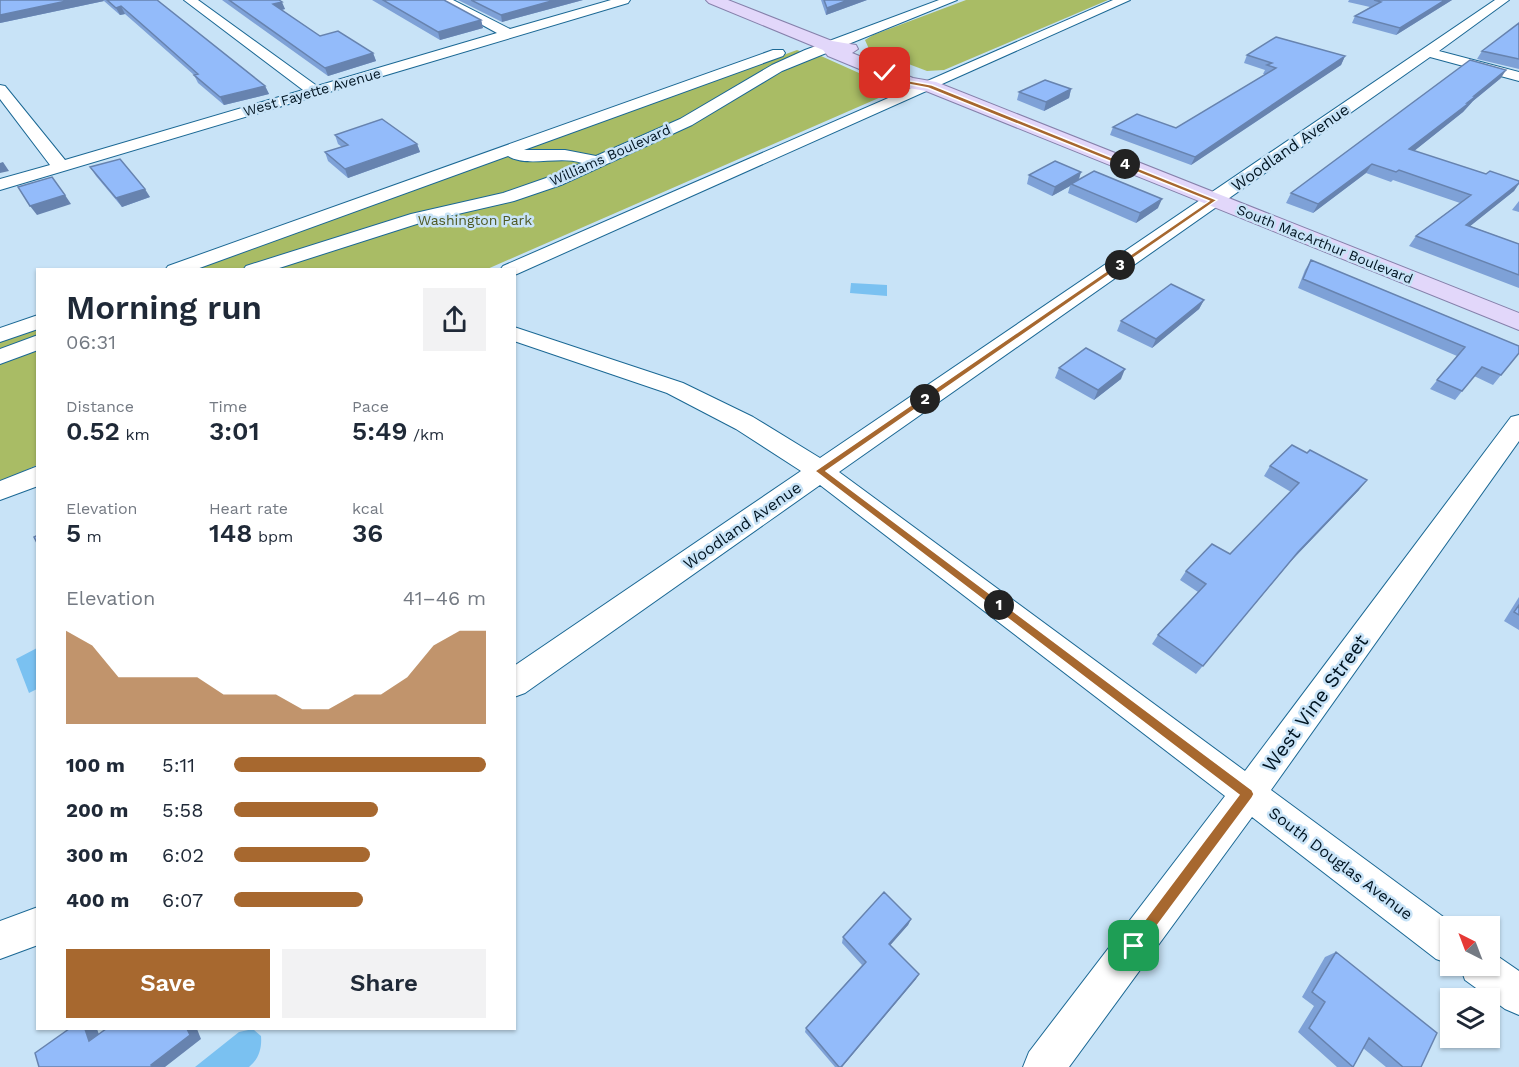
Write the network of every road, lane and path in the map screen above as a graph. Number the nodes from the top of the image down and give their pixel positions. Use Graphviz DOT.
graph roads {
  1 [pos="190,0"];
  2 [pos="443,0"];
  3 [pos="624,0"];
  4 [pos="714,0"];
  5 [pos="951,0"];
  6 [pos="1124,0"];
  7 [pos="1503,0"];
  8 [pos="509,34"];
  9 [pos="822,43"];
  10 [pos="1428,52"];
  11 [pos="1519,77"];
  12 [pos="930,86"];
  13 [pos="0,89"];
  14 [pos="314,91"];
  15 [pos="593,118"];
  16 [pos="502,151"];
  17 [pos="591,160"];
  18 [pos="61,167"];
  19 [pos="0,185"];
  20 [pos="1214,200"];
  21 [pos="181,268"];
  22 [pos="259,268"];
  23 [pos="515,268"];
  24 [pos="36,322"];
  25 [pos="1519,322"];
  26 [pos="0,335"];
  27 [pos="522,340"];
  28 [pos="36,343"];
  29 [pos="0,357"];
  30 [pos="1519,423"];
  31 [pos="819,471"];
  32 [pos="36,476"];
  33 [pos="0,491"];
  34 [pos="516,682"];
  35 [pos="1247,794"];
  36 [pos="36,927"];
  37 [pos="1440,938"];
  38 [pos="0,940"];
  39 [pos="1493,976"];
  40 [pos="1519,995"];
  41 [pos="1044,1067"];
  1 -- 14 [label="street"];
  2 -- 8 [label="street"];
  3 -- 8 [label="street, West Fayette Avenue"];
  4 -- 9 [label="main road, South MacArthur Boulevard"];
  5 -- 9 [label="street, Williams Boulevard"];
  6 -- 12 [label="street"];
  7 -- 10 [label="street, Woodland Avenue"];
  8 -- 14 [label="street, West Fayette Avenue"];
  9 -- 12 [label="main road, South MacArthur Boulevard"];
  9 -- 15 [label="street, Williams Boulevard"];
  9 -- 17 [label="street, Williams Boulevard"];
  10 -- 11 [label="street"];
  10 -- 20 [label="street, Woodland Avenue"];
  12 -- 20 [label="main road, South MacArthur Boulevard"];
  12 -- 23 [label="street"];
  13 -- 18 [label="street"];
  14 -- 18 [label="street, West Fayette Avenue"];
  15 -- 16 [label="street, Williams Boulevard"];
  15 -- 17 [label="street"];
  16 -- 17 [label="street"];
  16 -- 21 [label="street, Williams Boulevard"];
  17 -- 22 [label="street, Williams Boulevard"];
  18 -- 19 [label="street, West Fayette Avenue"];
  20 -- 25 [label="main road, South MacArthur Boulevard"];
  20 -- 31 [label="street, Woodland Avenue"];
  24 -- 26 [label="street"];
  27 -- 31 [label="street, South Douglas Avenue"];
  28 -- 29 [label="street"];
  30 -- 35 [label="street, West Vine Street"];
  31 -- 34 [label="street, Woodland Avenue"];
  31 -- 35 [label="street, South Douglas Avenue"];
  32 -- 33 [label="street"];
  35 -- 37 [label="street, South Douglas Avenue"];
  35 -- 41 [label="street, West Vine Street"];
  36 -- 38 [label="street"];
  39 -- 40 [label="street"];
}
